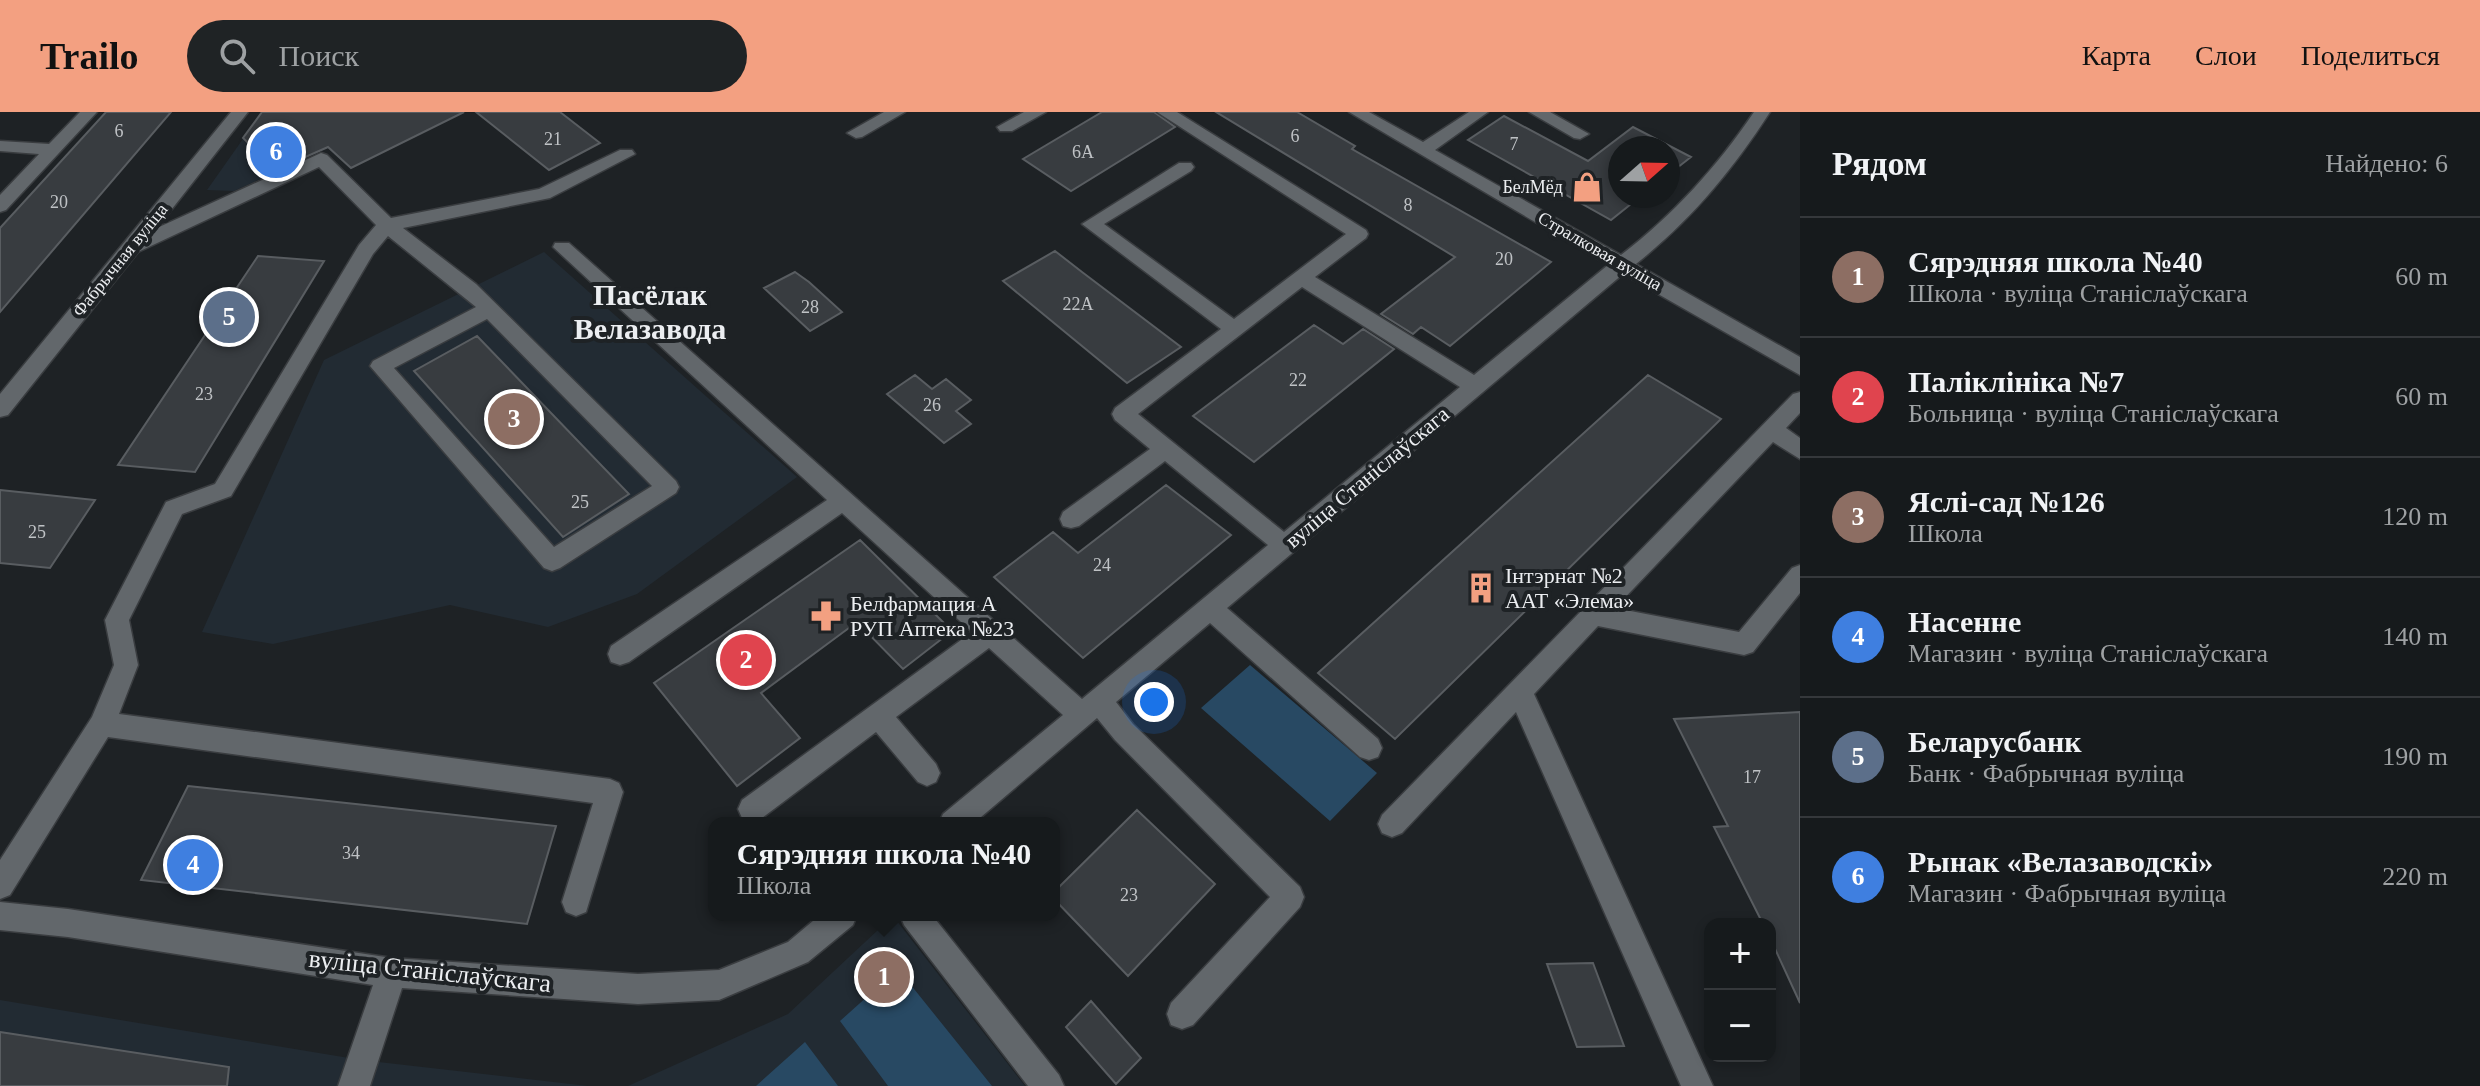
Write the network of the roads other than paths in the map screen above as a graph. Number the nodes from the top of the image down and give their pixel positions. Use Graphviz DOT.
graph roads {
  1 [pos="89,112"];
  2 [pos="240,112"];
  3 [pos="897,112"];
  4 [pos="1038,112"];
  5 [pos="1165,112"];
  6 [pos="1357,112"];
  7 [pos="1480,112"];
  8 [pos="1537,112"];
  9 [pos="1762,112"];
  10 [pos="1006,127"];
  11 [pos="856,133"];
  12 [pos="1580,134"];
  13 [pos="0,146"];
  14 [pos="52,150"];
  15 [pos="1423,150"];
  16 [pos="626,154"];
  17 [pos="1185,167"];
  18 [pos="0,206"];
  19 [pos="387,225"];
  20 [pos="562,247"];
  21 [pos="129,248"];
  22 [pos="1624,265"];
  23 [pos="1302,278"];
  24 [pos="489,309"];
  25 [pos="1236,330"];
  26 [pos="1800,367"];
  27 [pos="10,383"];
  28 [pos="1475,386"];
  29 [pos="1800,400"];
  30 [pos="0,409"];
  31 [pos="1773,430"];
  32 [pos="1166,449"];
  33 [pos="1800,450"];
  34 [pos="845,499"];
  35 [pos="1071,519"];
  36 [pos="1286,545"];
  37 [pos="1800,575"];
  38 [pos="1210,608"];
  39 [pos="1595,615"];
  40 [pos="991,632"];
  41 [pos="620,654"];
  42 [pos="1520,692"];
  43 [pos="1091,708"];
  44 [pos="878,715"];
  45 [pos="102,724"];
  46 [pos="1369,748"];
  47 [pos="927,773"];
  48 [pos="752,809"];
  49 [pos="960,817"];
  50 [pos="1392,824"];
  51 [pos="0,885"];
  52 [pos="576,902"];
  53 [pos="0,916"];
  54 [pos="836,921"];
  55 [pos="919,921"];
  56 [pos="392,973"];
  57 [pos="1182,1014"];
  58 [pos="354,1086"];
  59 [pos="1048,1086"];
  60 [pos="1697,1086"];
  1 -- 14 [label="street"];
  2 -- 21 [label="street, Фабрычная вуліца"];
  3 -- 11 [label="street"];
  4 -- 10 [label="street"];
  5 -- 23 [label="street"];
  6 -- 15 [label="street, Стралковая вуліца"];
  7 -- 15 [label="street"];
  8 -- 12 [label="street"];
  9 -- 22 [label="street, вуліца Станіслаўскага"];
  13 -- 14 [label="street"];
  14 -- 18 [label="street"];
  15 -- 22 [label="street, Стралковая вуліца"];
  16 -- 19 [label="street"];
  17 -- 25 [label="street"];
  19 -- 21 [label="street"];
  19 -- 24 [label="street"];
  19 -- 45 [label="street"];
  20 -- 34 [label="street"];
  21 -- 27 [label="street, Фабрычная вуліца"];
  22 -- 26 [label="street, Стралковая вуліца"];
  22 -- 28 [label="street, вуліца Станіслаўскага"];
  23 -- 25 [label="street"];
  23 -- 28 [label="street"];
  24 -- 24 [label="street"];
  25 -- 32 [label="street"];
  27 -- 30 [label="street, Фабрычная вуліца"];
  28 -- 36 [label="street, вуліца Станіслаўскага"];
  29 -- 31 [label="street"];
  31 -- 33 [label="street"];
  31 -- 39 [label="street"];
  32 -- 35 [label="street"];
  32 -- 36 [label="street"];
  34 -- 40 [label="street"];
  34 -- 41 [label="street"];
  36 -- 38 [label="street, вуліца Станіслаўскага"];
  37 -- 39 [label="street"];
  38 -- 43 [label="street, вуліца Станіслаўскага"];
  38 -- 46 [label="street"];
  39 -- 42 [label="street"];
  40 -- 43 [label="street"];
  40 -- 44 [label="street"];
  42 -- 50 [label="street"];
  42 -- 60 [label="street"];
  43 -- 49 [label="street, вуліца Станіслаўскага"];
  43 -- 57 [label="street"];
  44 -- 47 [label="street"];
  44 -- 48 [label="street"];
  45 -- 51 [label="street"];
  45 -- 52 [label="street"];
  53 -- 56 [label="street, вуліца Станіслаўскага"];
  54 -- 56 [label="street, вуліца Станіслаўскага"];
  55 -- 59 [label="street"];
  56 -- 58 [label="street"];
}
